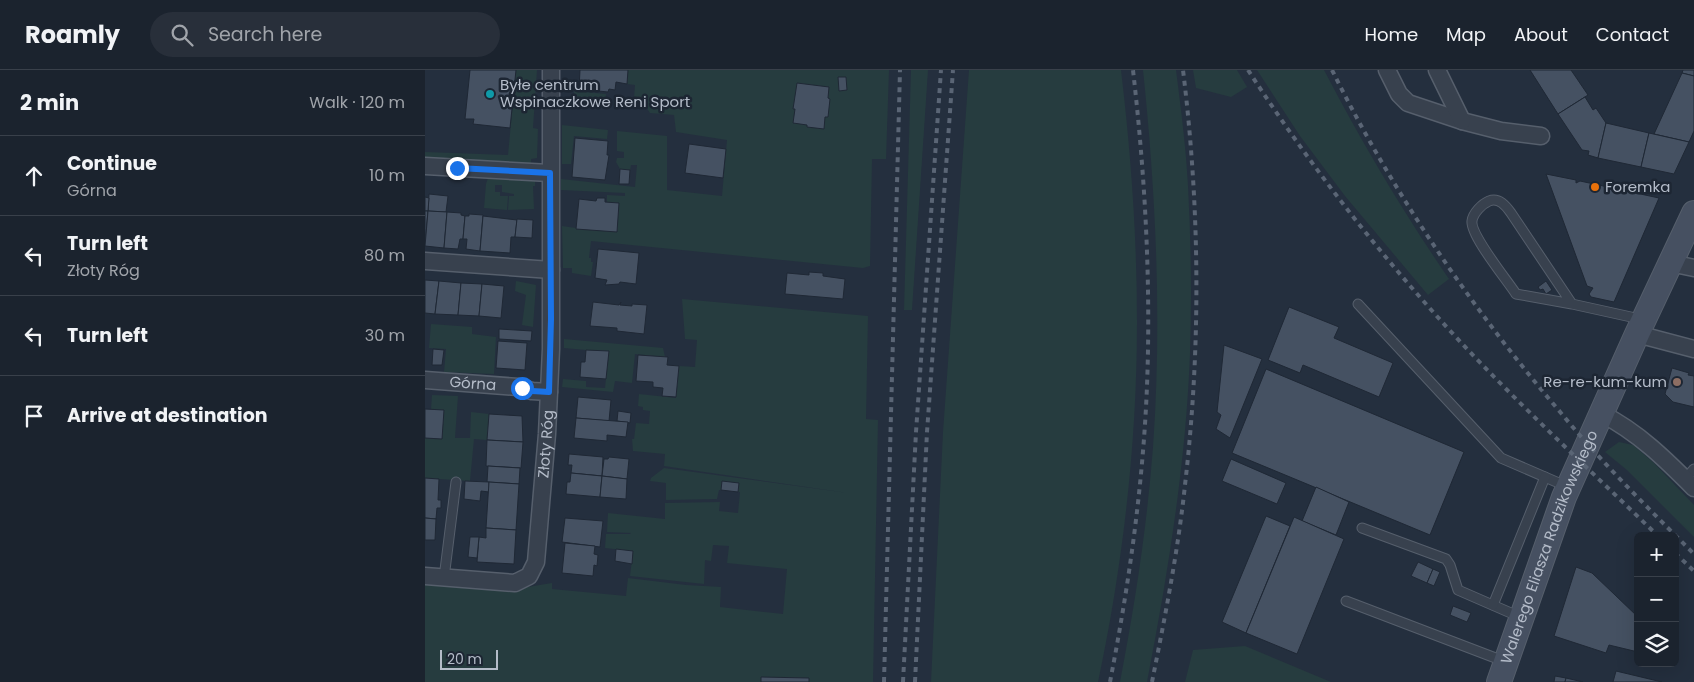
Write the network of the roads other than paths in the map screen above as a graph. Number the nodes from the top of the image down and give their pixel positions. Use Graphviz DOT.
graph roads {
  1 [pos="551,70"];
  2 [pos="1387,70"];
  3 [pos="1437,70"];
  4 [pos="1462,121"];
  5 [pos="1541,136"];
  6 [pos="425,166"];
  7 [pos="550,173"];
  8 [pos="1694,213"];
  9 [pos="425,261"];
  10 [pos="1670,263"];
  11 [pos="1694,268"];
  12 [pos="551,270"];
  13 [pos="1358,304"];
  14 [pos="1572,304"];
  15 [pos="1640,328"];
  16 [pos="1694,349"];
  17 [pos="425,380"];
  18 [pos="549,392"];
  19 [pos="1602,414"];
  20 [pos="1545,477"];
  21 [pos="1691,479"];
  22 [pos="456,482"];
  23 [pos="1569,487"];
  24 [pos="1362,528"];
  25 [pos="425,576"];
  26 [pos="443,578"];
  27 [pos="1346,601"];
  28 [pos="1493,605"];
  29 [pos="1523,618"];
  30 [pos="1502,672"];
  1 -- 7 [label="street, Złoty Róg"];
  2 -- 4 [label="street"];
  3 -- 4 [label="street"];
  4 -- 5 [label="street"];
  6 -- 7 [label="street"];
  7 -- 12 [label="street, Złoty Róg"];
  8 -- 10 [label="street, Walerego Eliasza Radzikowskiego"];
  9 -- 12 [label="street"];
  10 -- 11 [label="street"];
  10 -- 15 [label="street, Walerego Eliasza Radzikowskiego"];
  12 -- 18 [label="street, Złoty Róg"];
  13 -- 20 [label="lane"];
  14 -- 14 [label="lane"];
  14 -- 15 [label="lane"];
  15 -- 16 [label="street"];
  15 -- 19 [label="street, Walerego Eliasza Radzikowskiego"];
  17 -- 18 [label="street, Górna"];
  18 -- 26 [label="street, Złoty Róg"];
  19 -- 21 [label="street, Walerego Eliasza Radzikowskiego"];
  19 -- 23 [label="street, Walerego Eliasza Radzikowskiego"];
  20 -- 23 [label="lane"];
  20 -- 28 [label="lane"];
  22 -- 26 [label="lane"];
  23 -- 29 [label="street, Walerego Eliasza Radzikowskiego"];
  24 -- 28 [label="lane"];
  25 -- 26 [label="street"];
  27 -- 30 [label="lane"];
  28 -- 29 [label="lane"];
  29 -- 30 [label="street, Walerego Eliasza Radzikowskiego"];
}
